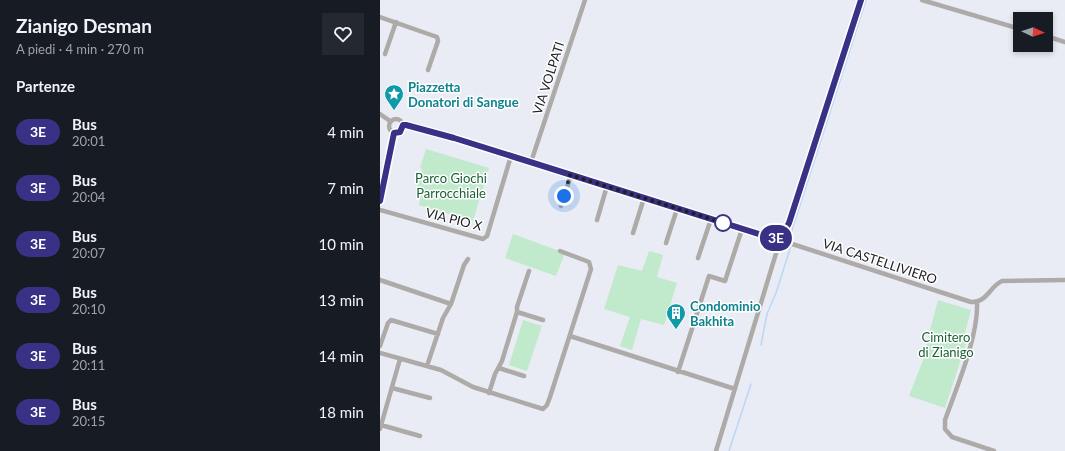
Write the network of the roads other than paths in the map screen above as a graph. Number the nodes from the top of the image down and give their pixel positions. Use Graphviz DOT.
graph roads {
  1 [pos="585,0"];
  2 [pos="861,0"];
  3 [pos="922,0"];
  4 [pos="380,17"];
  5 [pos="396,22"];
  6 [pos="1013,26"];
  7 [pos="1053,38"];
  8 [pos="1065,42"];
  9 [pos="385,54"];
  10 [pos="428,70"];
  11 [pos="380,114"];
  12 [pos="390,121"];
  13 [pos="403,125"];
  14 [pos="394,133"];
  15 [pos="511,156"];
  16 [pos="531,162"];
  17 [pos="570,175"];
  18 [pos="607,186"];
  19 [pos="644,198"];
  20 [pos="380,201"];
  21 [pos="561,206"];
  22 [pos="678,209"];
  23 [pos="380,210"];
  24 [pos="711,219"];
  25 [pos="597,220"];
  26 [pos="742,229"];
  27 [pos="633,233"];
  28 [pos="781,235"];
  29 [pos="666,243"];
  30 [pos="560,251"];
  31 [pos="698,258"];
  32 [pos="468,259"];
  33 [pos="529,271"];
  34 [pos="380,280"];
  35 [pos="1065,280"];
  36 [pos="977,302"];
  37 [pos="451,304"];
  38 [pos="517,312"];
  39 [pos="543,320"];
  40 [pos="438,334"];
  41 [pos="570,336"];
  42 [pos="380,346"];
  43 [pos="380,353"];
  44 [pos="400,359"];
  45 [pos="427,366"];
  46 [pos="499,368"];
  47 [pos="678,372"];
  48 [pos="524,376"];
  49 [pos="392,388"];
  50 [pos="735,389"];
  51 [pos="489,393"];
  52 [pos="430,398"];
  53 [pos="381,427"];
  54 [pos="420,436"];
  55 [pos="716,451"];
  56 [pos="994,451"];
  1 -- 16 [label="street, VIA VOLPATI"];
  2 -- 28 [label="street"];
  3 -- 6 [label="street"];
  4 -- 5 [label="street"];
  5 -- 9 [label="street"];
  5 -- 10 [label="street"];
  7 -- 8 [label="street"];
  11 -- 12 [label="street"];
  12 -- 13 [label="street"];
  12 -- 14 [label="street"];
  13 -- 14 [label="street"];
  13 -- 15 [label="street"];
  14 -- 20 [label="street"];
  15 -- 16 [label="street"];
  15 -- 23 [label="street, VIA PIO X"];
  16 -- 17 [label="street"];
  17 -- 18 [label="street"];
  17 -- 21 [label="street"];
  18 -- 19 [label="street"];
  18 -- 25 [label="street"];
  19 -- 22 [label="street"];
  19 -- 27 [label="street"];
  22 -- 24 [label="street"];
  22 -- 29 [label="street"];
  24 -- 26 [label="street"];
  24 -- 31 [label="street"];
  26 -- 28 [label="street"];
  26 -- 47 [label="street"];
  28 -- 36 [label="street, VIA CASTELLIVIERO"];
  28 -- 50 [label="street"];
  30 -- 41 [label="street"];
  32 -- 37 [label="street"];
  33 -- 38 [label="street"];
  34 -- 37 [label="street"];
  35 -- 36 [label="street"];
  36 -- 56 [label="street"];
  37 -- 40 [label="street"];
  38 -- 39 [label="street"];
  38 -- 46 [label="street"];
  40 -- 42 [label="street"];
  40 -- 45 [label="street"];
  41 -- 47 [label="street"];
  41 -- 51 [label="street"];
  43 -- 44 [label="street"];
  44 -- 45 [label="street"];
  44 -- 49 [label="street"];
  45 -- 51 [label="street"];
  46 -- 48 [label="street"];
  46 -- 51 [label="street"];
  47 -- 50 [label="street"];
  49 -- 52 [label="street"];
  49 -- 53 [label="street"];
  50 -- 55 [label="street"];
  53 -- 54 [label="street"];
}
